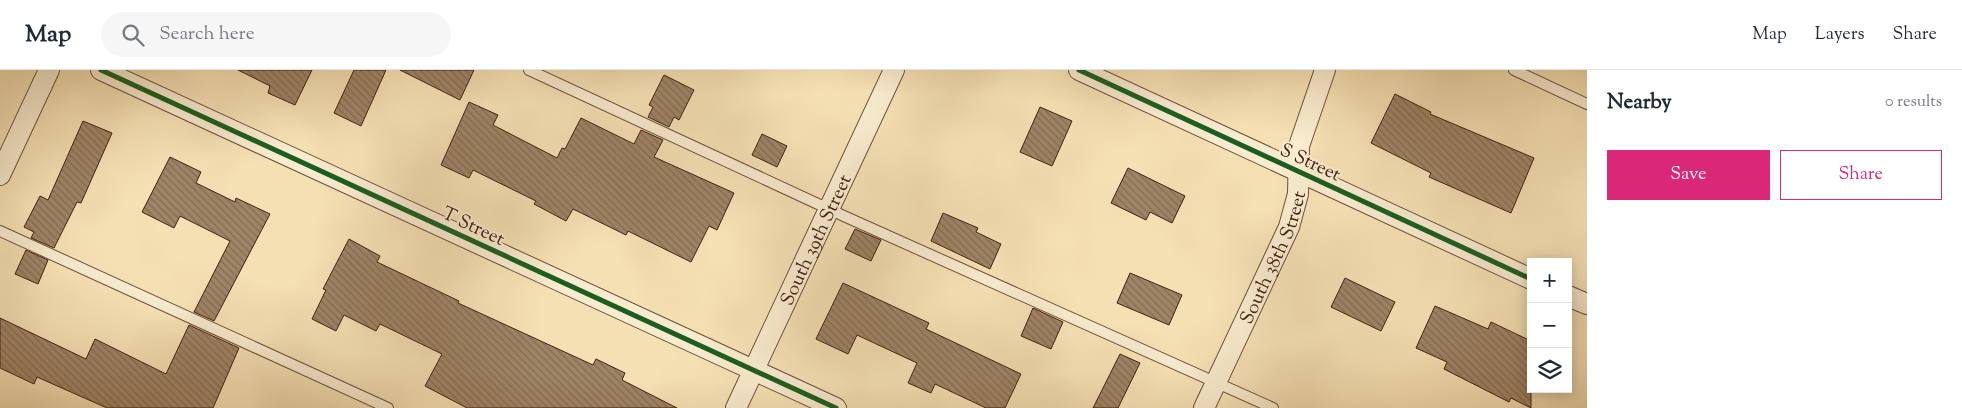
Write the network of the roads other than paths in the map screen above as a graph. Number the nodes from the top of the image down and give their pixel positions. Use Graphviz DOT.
graph roads {
  1 [pos="49,70"];
  2 [pos="101,70"];
  3 [pos="530,70"];
  4 [pos="894,70"];
  5 [pos="1079,70"];
  6 [pos="1325,70"];
  7 [pos="1514,70"];
  8 [pos="1587,104"];
  9 [pos="1299,172"];
  10 [pos="0,175"];
  11 [pos="829,209"];
  12 [pos="0,231"];
  13 [pos="1527,277"];
  14 [pos="1572,298"];
  15 [pos="1587,304"];
  16 [pos="754,370"];
  17 [pos="1216,382"];
  18 [pos="388,408"];
  19 [pos="736,408"];
  20 [pos="836,408"];
  21 [pos="1204,408"];
  22 [pos="1273,408"];
  1 -- 10 [label="street"];
  2 -- 16 [label="street, T Street"];
  3 -- 11 [label="lane"];
  4 -- 11 [label="street, South 39th Street"];
  5 -- 9 [label="street, S Street"];
  6 -- 9 [label="street, South 38th Street"];
  7 -- 8 [label="lane"];
  9 -- 13 [label="street, S Street"];
  9 -- 17 [label="street, South 38th Street"];
  11 -- 16 [label="street, South 39th Street"];
  11 -- 17 [label="lane"];
  12 -- 18 [label="lane"];
  14 -- 15 [label="street"];
  16 -- 19 [label="street, South 39th Street"];
  16 -- 20 [label="street, T Street"];
  17 -- 21 [label="street, South 38th Street"];
  17 -- 22 [label="lane"];
}
